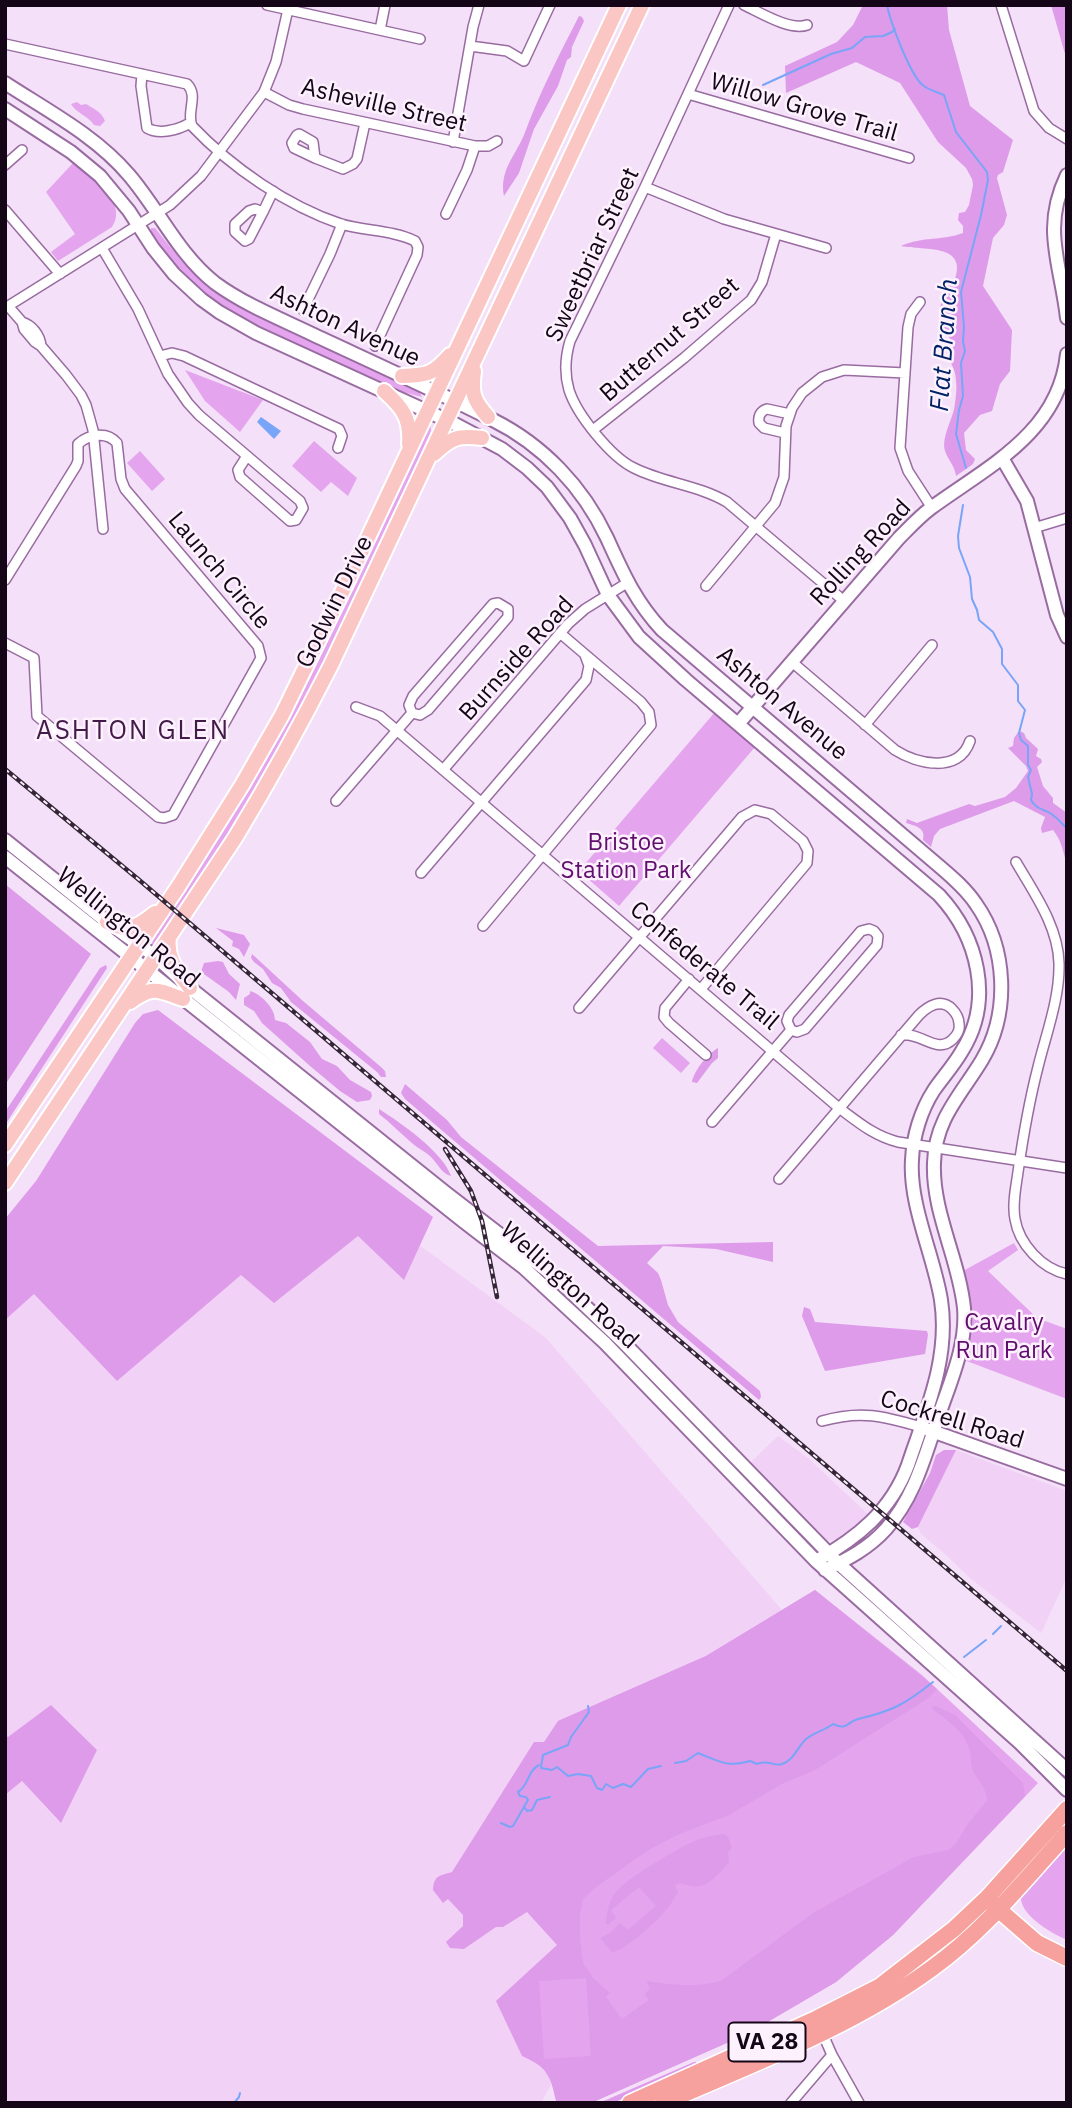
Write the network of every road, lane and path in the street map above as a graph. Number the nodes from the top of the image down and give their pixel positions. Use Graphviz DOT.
graph roads {
  1 [pos="267,5"];
  2 [pos="385,5"];
  3 [pos="480,5"];
  4 [pos="550,5"];
  5 [pos="619,5"];
  6 [pos="642,5"];
  7 [pos="729,5"];
  8 [pos="744,5"];
  9 [pos="1001,5"];
  10 [pos="288,7"];
  11 [pos="807,25"];
  12 [pos="380,30"];
  13 [pos="420,39"];
  14 [pos="5,44"];
  15 [pos="470,46"];
  16 [pos="142,74"];
  17 [pos="5,83"];
  18 [pos="264,92"];
  19 [pos="688,94"];
  20 [pos="5,109"];
  21 [pos="190,123"];
  22 [pos="365,123"];
  23 [pos="1067,139"];
  24 [pos="497,141"];
  25 [pos="453,142"];
  26 [pos="475,146"];
  27 [pos="22,150"];
  28 [pos="220,152"];
  29 [pos="315,158"];
  30 [pos="909,158"];
  31 [pos="5,165"];
  32 [pos="1067,175"];
  33 [pos="645,187"];
  34 [pos="273,191"];
  35 [pos="5,210"];
  36 [pos="263,212"];
  37 [pos="158,213"];
  38 [pos="446,215"];
  39 [pos="342,224"];
  40 [pos="138,225"];
  41 [pos="776,234"];
  42 [pos="102,248"];
  43 [pos="826,248"];
  44 [pos="60,274"];
  45 [pos="920,302"];
  46 [pos="7,307"];
  47 [pos="303,310"];
  48 [pos="1067,318"];
  49 [pos="460,343"];
  50 [pos="375,346"];
  51 [pos="478,353"];
  52 [pos="1067,354"];
  53 [pos="160,356"];
  54 [pos="1067,360"];
  55 [pos="905,373"];
  56 [pos="402,376"];
  57 [pos="384,391"];
  58 [pos="436,393"];
  59 [pos="455,402"];
  60 [pos="427,411"];
  61 [pos="790,414"];
  62 [pos="488,417"];
  63 [pos="446,420"];
  64 [pos="593,430"];
  65 [pos="785,433"];
  66 [pos="94,436"];
  67 [pos="482,438"];
  68 [pos="338,448"];
  69 [pos="247,456"];
  70 [pos="406,456"];
  71 [pos="1002,458"];
  72 [pos="428,460"];
  73 [pos="932,508"];
  74 [pos="1067,518"];
  75 [pos="757,526"];
  76 [pos="1034,528"];
  77 [pos="103,529"];
  78 [pos="5,580"];
  79 [pos="628,583"];
  80 [pos="705,586"];
  81 [pos="608,594"];
  82 [pos="844,601"];
  83 [pos="560,634"];
  84 [pos="1067,637"];
  85 [pos="5,643"];
  86 [pos="932,645"];
  87 [pos="584,654"];
  88 [pos="792,662"];
  89 [pos="356,707"];
  90 [pos="753,708"];
  91 [pos="412,713"];
  92 [pos="738,724"];
  93 [pos="865,725"];
  94 [pos="397,730"];
  95 [pos="970,741"];
  96 [pos="443,770"];
  97 [pos="336,801"];
  98 [pos="482,803"];
  99 [pos="5,840"];
  100 [pos="543,855"];
  101 [pos="5,857"];
  102 [pos="1016,862"];
  103 [pos="421,873"];
  104 [pos="166,904"];
  105 [pos="107,922"];
  106 [pos="483,926"];
  107 [pos="640,937"];
  108 [pos="169,938"];
  109 [pos="135,951"];
  110 [pos="152,963"];
  111 [pos="1063,977"];
  112 [pos="689,979"];
  113 [pos="701,989"];
  114 [pos="186,993"];
  115 [pos="121,1009"];
  116 [pos="579,1009"];
  117 [pos="791,1030"];
  118 [pos="901,1035"];
  119 [pos="774,1051"];
  120 [pos="706,1055"];
  121 [pos="839,1108"];
  122 [pos="712,1122"];
  123 [pos="914,1145"];
  124 [pos="5,1146"];
  125 [pos="935,1148"];
  126 [pos="1020,1161"];
  127 [pos="1067,1168"];
  128 [pos="779,1179"];
  129 [pos="5,1183"];
  130 [pos="1067,1274"];
  131 [pos="822,1421"];
  132 [pos="921,1427"];
  133 [pos="934,1431"];
  134 [pos="1067,1479"];
  135 [pos="833,1559"];
  136 [pos="820,1565"];
  137 [pos="1067,1770"];
  138 [pos="1067,1790"];
  139 [pos="1063,1813"];
  140 [pos="1067,1833"];
  141 [pos="996,1900"];
  142 [pos="1067,1949"];
  143 [pos="1067,1958"];
  144 [pos="819,2026"];
  145 [pos="832,2055"];
  146 [pos="630,2103"];
  147 [pos="663,2103"];
  148 [pos="791,2103"];
  149 [pos="859,2103"];
  1 -- 10 [label="street"];
  2 -- 12 [label="street"];
  3 -- 15 [label="street"];
  4 -- 15 [label="street"];
  5 -- 49 [label="main road, Godwin Drive"];
  6 -- 51 [label="main road, Godwin Drive"];
  7 -- 19 [label="street, Sweetbriar Street"];
  8 -- 11 [label="street"];
  9 -- 23 [label="street"];
  10 -- 12 [label="street"];
  10 -- 18 [label="street"];
  12 -- 13 [label="street"];
  14 -- 16 [label="street"];
  15 -- 25 [label="street"];
  16 -- 21 [label="street"];
  16 -- 21 [label="street"];
  17 -- 37 [label="street, Ashton Avenue"];
  18 -- 22 [label="street, Asheville Street"];
  18 -- 28 [label="street"];
  19 -- 30 [label="street, Willow Grove Trail"];
  19 -- 33 [label="street, Sweetbriar Street"];
  20 -- 40 [label="street, Ashton Avenue"];
  21 -- 28 [label="street"];
  22 -- 25 [label="street, Asheville Street"];
  22 -- 29 [label="street"];
  24 -- 26 [label="street, Asheville Street"];
  25 -- 26 [label="street, Asheville Street"];
  26 -- 38 [label="street"];
  27 -- 31 [label="street"];
  28 -- 34 [label="street"];
  28 -- 37 [label="street"];
  32 -- 48 [label="street"];
  33 -- 41 [label="street"];
  33 -- 64 [label="street, Sweetbriar Street"];
  34 -- 36 [label="street"];
  34 -- 39 [label="street"];
  35 -- 44 [label="street"];
  37 -- 40 [label="street"];
  37 -- 56 [label="street, Ashton Avenue"];
  39 -- 47 [label="street"];
  39 -- 50 [label="street"];
  40 -- 42 [label="street"];
  40 -- 57 [label="street, Ashton Avenue"];
  41 -- 43 [label="street"];
  41 -- 64 [label="street, Butternut Street"];
  42 -- 44 [label="street"];
  42 -- 53 [label="street"];
  44 -- 46 [label="street"];
  45 -- 55 [label="street"];
  46 -- 66 [label="street"];
  49 -- 56 [label="main road"];
  49 -- 58 [label="main road, Godwin Drive"];
  51 -- 59 [label="main road, Godwin Drive"];
  51 -- 62 [label="main road"];
  52 -- 54 [label="street, Rolling Road"];
  53 -- 68 [label="street"];
  53 -- 69 [label="street"];
  54 -- 71 [label="street, Rolling Road"];
  55 -- 61 [label="street"];
  55 -- 73 [label="street"];
  56 -- 58 [label="street, Ashton Avenue"];
  57 -- 60 [label="street, Ashton Avenue"];
  57 -- 70 [label="main road"];
  58 -- 59 [label="street, Ashton Avenue"];
  58 -- 60 [label="main road, Godwin Drive"];
  59 -- 62 [label="street, Ashton Avenue"];
  59 -- 63 [label="main road, Godwin Drive"];
  60 -- 63 [label="street, Ashton Avenue"];
  60 -- 70 [label="main road, Godwin Drive"];
  61 -- 65 [label="street"];
  61 -- 65 [label="street"];
  62 -- 79 [label="street, Ashton Avenue"];
  63 -- 67 [label="street, Ashton Avenue"];
  63 -- 72 [label="main road, Godwin Drive"];
  64 -- 75 [label="street, Sweetbriar Street"];
  65 -- 75 [label="street"];
  66 -- 77 [label="street"];
  66 -- 78 [label="street"];
  66 -- 85 [label="street, Launch Circle"];
  67 -- 72 [label="main road"];
  67 -- 81 [label="street, Ashton Avenue"];
  69 -- 69 [label="street"];
  70 -- 104 [label="main road, Godwin Drive"];
  71 -- 73 [label="street, Rolling Road"];
  71 -- 76 [label="street"];
  72 -- 108 [label="main road, Godwin Drive"];
  73 -- 82 [label="street, Rolling Road"];
  74 -- 76 [label="street"];
  75 -- 80 [label="street"];
  75 -- 82 [label="street, Sweetbriar Street"];
  76 -- 84 [label="street"];
  79 -- 81 [label="street, Burnside Road"];
  79 -- 90 [label="street, Ashton Avenue"];
  81 -- 83 [label="street, Burnside Road"];
  81 -- 92 [label="street, Ashton Avenue"];
  82 -- 88 [label="street, Rolling Road"];
  83 -- 87 [label="street"];
  83 -- 96 [label="street, Burnside Road"];
  86 -- 93 [label="street"];
  87 -- 98 [label="street"];
  87 -- 100 [label="street"];
  88 -- 90 [label="street, Rolling Road"];
  88 -- 93 [label="street"];
  89 -- 94 [label="street, Confederate Trail"];
  90 -- 92 [label="street, Rolling Road"];
  90 -- 125 [label="street, Ashton Avenue"];
  91 -- 91 [label="street"];
  91 -- 94 [label="street"];
  92 -- 123 [label="street, Ashton Avenue"];
  93 -- 95 [label="street"];
  94 -- 96 [label="street, Confederate Trail"];
  94 -- 97 [label="street"];
  96 -- 98 [label="street, Confederate Trail"];
  98 -- 100 [label="street, Confederate Trail"];
  98 -- 103 [label="street"];
  99 -- 105 [label="street, Wellington Road"];
  100 -- 106 [label="street"];
  100 -- 107 [label="street, Confederate Trail"];
  101 -- 109 [label="street, Wellington Road"];
  102 -- 111 [label="street"];
  104 -- 105 [label="main road"];
  104 -- 109 [label="main road, Godwin Drive"];
  105 -- 109 [label="street, Wellington Road"];
  107 -- 112 [label="street, Confederate Trail"];
  107 -- 113 [label="street"];
  107 -- 116 [label="street"];
  108 -- 110 [label="main road, Godwin Drive"];
  108 -- 114 [label="main road"];
  109 -- 110 [label="street, Wellington Road"];
  109 -- 124 [label="main road, Godwin Drive"];
  110 -- 114 [label="street, Wellington Road"];
  110 -- 115 [label="main road, Godwin Drive"];
  111 -- 126 [label="street"];
  112 -- 113 [label="street, Confederate Trail"];
  112 -- 120 [label="street"];
  113 -- 119 [label="street, Confederate Trail"];
  114 -- 115 [label="main road"];
  114 -- 135 [label="street, Wellington Road"];
  114 -- 136 [label="street, Wellington Road"];
  115 -- 129 [label="main road, Godwin Drive"];
  117 -- 117 [label="street"];
  117 -- 119 [label="street"];
  118 -- 118 [label="street"];
  118 -- 121 [label="street"];
  119 -- 121 [label="street, Confederate Trail"];
  119 -- 122 [label="street"];
  121 -- 123 [label="street, Confederate Trail"];
  121 -- 128 [label="street"];
  123 -- 125 [label="street, Confederate Trail"];
  123 -- 132 [label="street, Ashton Avenue"];
  125 -- 126 [label="street, Confederate Trail"];
  125 -- 133 [label="street, Ashton Avenue"];
  126 -- 127 [label="street, Confederate Trail"];
  126 -- 130 [label="street"];
  131 -- 132 [label="street, Cockrell Road"];
  132 -- 133 [label="street, Cockrell Road"];
  132 -- 135 [label="street, Ashton Avenue"];
  133 -- 134 [label="street, Cockrell Road"];
  133 -- 135 [label="street, Ashton Avenue"];
  135 -- 136 [label="street, Ashton Avenue"];
  135 -- 137 [label="street, Wellington Road"];
  136 -- 138 [label="street, Wellington Road"];
  139 -- 141 [label="highway, VA 28"];
  140 -- 141 [label="highway, VA 28"];
  141 -- 142 [label="highway"];
  141 -- 143 [label="highway"];
  141 -- 144 [label="highway, VA 28"];
  144 -- 145 [label="street"];
  144 -- 146 [label="highway, VA 28"];
  144 -- 147 [label="highway, VA 28"];
  145 -- 148 [label="street"];
  145 -- 149 [label="street"];
}
